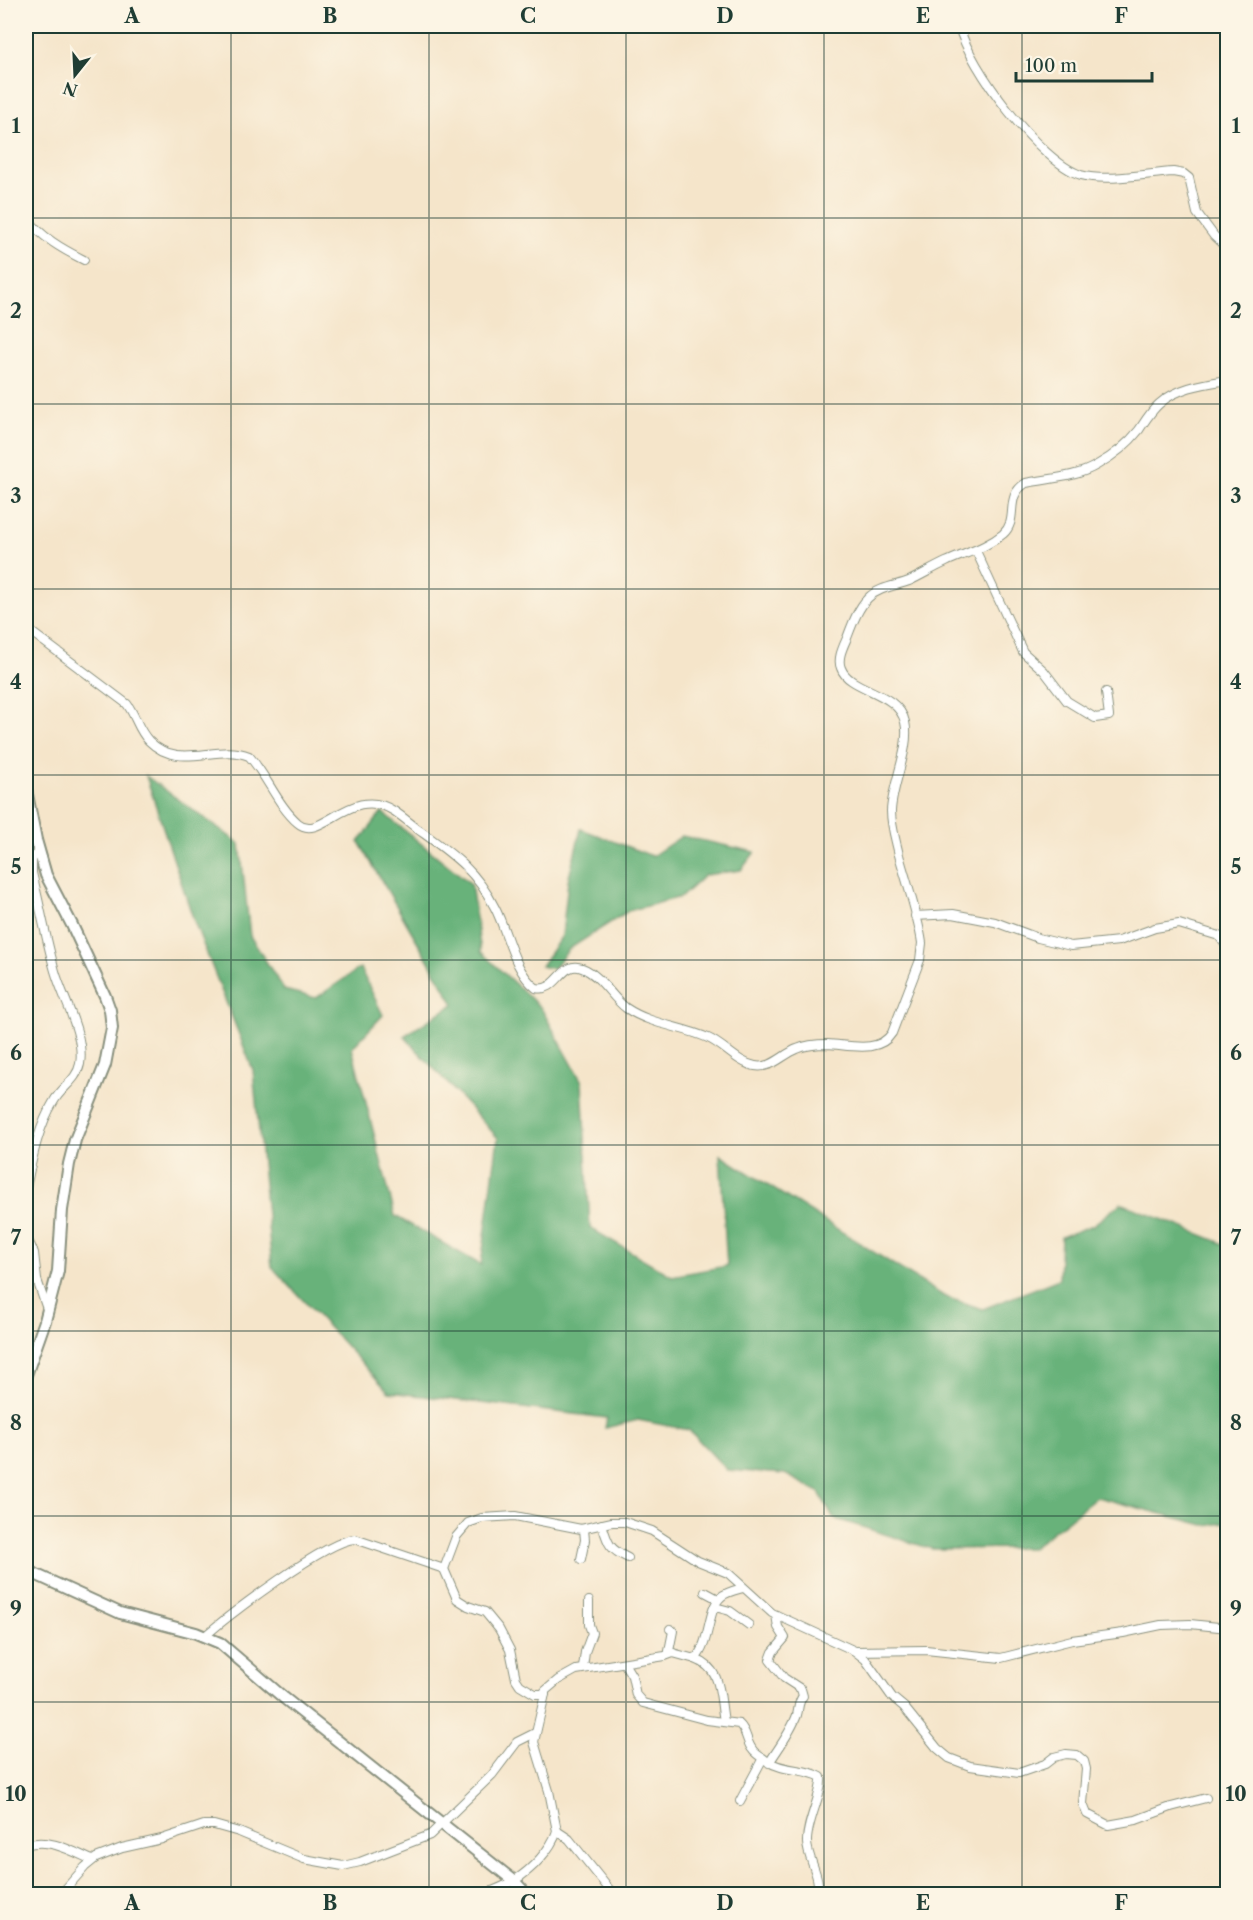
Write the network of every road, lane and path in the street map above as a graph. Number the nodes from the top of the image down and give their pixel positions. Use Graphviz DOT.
graph roads {
  1 [pos="959,26"];
  2 [pos="26,217"];
  3 [pos="1227,249"];
  4 [pos="84,260"];
  5 [pos="1227,380"];
  6 [pos="976,550"];
  7 [pos="26,628"];
  8 [pos="1106,692"];
  9 [pos="26,789"];
  10 [pos="39,851"];
  11 [pos="915,916"];
  12 [pos="1227,948"];
  13 [pos="26,1188"];
  14 [pos="26,1236"];
  15 [pos="48,1312"];
  16 [pos="26,1375"];
  17 [pos="602,1524"];
  18 [pos="584,1529"];
  19 [pos="628,1558"];
  20 [pos="581,1559"];
  21 [pos="444,1569"];
  22 [pos="26,1570"];
  23 [pos="743,1588"];
  24 [pos="705,1592"];
  25 [pos="590,1601"];
  26 [pos="717,1603"];
  27 [pos="776,1615"];
  28 [pos="749,1625"];
  29 [pos="1227,1628"];
  30 [pos="670,1629"];
  31 [pos="205,1636"];
  32 [pos="855,1651"];
  33 [pos="673,1653"];
  34 [pos="695,1659"];
  35 [pos="624,1663"];
  36 [pos="583,1668"];
  37 [pos="545,1694"];
  38 [pos="724,1721"];
  39 [pos="535,1732"];
  40 [pos="766,1760"];
  41 [pos="1206,1798"];
  42 [pos="740,1801"];
  43 [pos="443,1824"];
  44 [pos="557,1831"];
  45 [pos="26,1845"];
  46 [pos="92,1860"];
  47 [pos="514,1881"];
  48 [pos="61,1894"];
  49 [pos="485,1894"];
  50 [pos="526,1894"];
  51 [pos="613,1894"];
  52 [pos="818,1894"];
  1 -- 3 [label="street"];
  2 -- 4 [label="street"];
  5 -- 6 [label="street"];
  6 -- 8 [label="street"];
  6 -- 11 [label="street"];
  7 -- 11 [label="street"];
  9 -- 10 [label="street"];
  10 -- 13 [label="street"];
  10 -- 15 [label="street"];
  11 -- 12 [label="street"];
  14 -- 15 [label="street"];
  15 -- 16 [label="street"];
  17 -- 18 [label="street"];
  17 -- 19 [label="street"];
  17 -- 23 [label="street"];
  18 -- 20 [label="street"];
  18 -- 21 [label="street"];
  21 -- 31 [label="street"];
  21 -- 37 [label="street"];
  22 -- 31 [label="street"];
  23 -- 26 [label="street"];
  23 -- 27 [label="street"];
  24 -- 26 [label="street"];
  25 -- 36 [label="street"];
  26 -- 28 [label="street"];
  26 -- 34 [label="street"];
  27 -- 32 [label="street"];
  27 -- 40 [label="street"];
  29 -- 32 [label="street"];
  30 -- 33 [label="street"];
  31 -- 43 [label="street"];
  32 -- 41 [label="street"];
  33 -- 34 [label="street"];
  33 -- 35 [label="street"];
  34 -- 38 [label="street"];
  35 -- 36 [label="street"];
  35 -- 38 [label="street"];
  36 -- 37 [label="street"];
  37 -- 39 [label="street"];
  38 -- 40 [label="street"];
  39 -- 43 [label="street"];
  39 -- 44 [label="street"];
  40 -- 42 [label="street"];
  40 -- 52 [label="street"];
  43 -- 46 [label="street"];
  43 -- 47 [label="street"];
  44 -- 47 [label="street"];
  44 -- 51 [label="street"];
  45 -- 46 [label="street"];
  46 -- 48 [label="street"];
  47 -- 49 [label="street"];
  47 -- 50 [label="street"];
}
